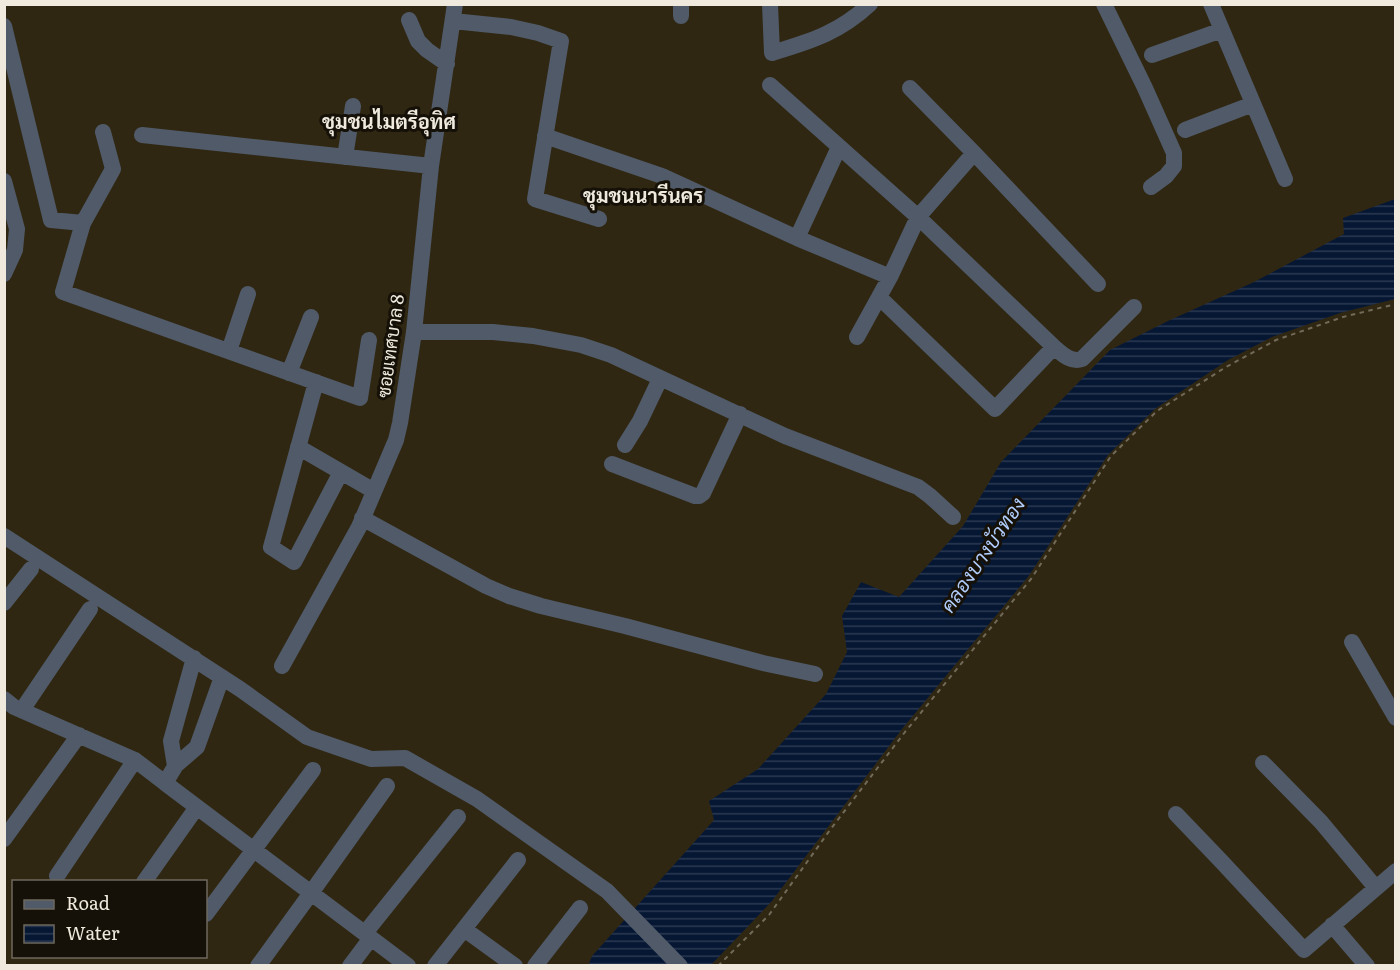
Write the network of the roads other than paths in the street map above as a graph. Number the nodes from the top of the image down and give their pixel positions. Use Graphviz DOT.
graph roads {
  1 [pos="770,4"];
  2 [pos="870,4"];
  3 [pos="1104,4"];
  4 [pos="1211,4"];
  5 [pos="454,13"];
  6 [pos="409,20"];
  7 [pos="4,26"];
  8 [pos="1222,30"];
  9 [pos="1152,55"];
  10 [pos="447,63"];
  11 [pos="770,85"];
  12 [pos="910,88"];
  13 [pos="1253,104"];
  14 [pos="353,106"];
  15 [pos="1185,130"];
  16 [pos="103,132"];
  17 [pos="142,135"];
  18 [pos="546,136"];
  19 [pos="839,147"];
  20 [pos="974,153"];
  21 [pos="345,157"];
  22 [pos="431,166"];
  23 [pos="1285,179"];
  24 [pos="4,181"];
  25 [pos="1151,187"];
  26 [pos="918,217"];
  27 [pos="599,219"];
  28 [pos="83,223"];
  29 [pos="797,238"];
  30 [pos="4,274"];
  31 [pos="890,277"];
  32 [pos="1098,284"];
  33 [pos="248,294"];
  34 [pos="879,297"];
  35 [pos="1134,307"];
  36 [pos="311,317"];
  37 [pos="414,332"];
  38 [pos="857,337"];
  39 [pos="369,340"];
  40 [pos="1054,348"];
  41 [pos="229,351"];
  42 [pos="289,373"];
  43 [pos="660,379"];
  44 [pos="316,382"];
  45 [pos="740,414"];
  46 [pos="625,445"];
  47 [pos="298,447"];
  48 [pos="612,464"];
  49 [pos="341,472"];
  50 [pos="374,492"];
  51 [pos="952,517"];
  52 [pos="362,518"];
  53 [pos="4,536"];
  54 [pos="31,569"];
  55 [pos="4,603"];
  56 [pos="90,609"];
  57 [pos="1352,642"];
  58 [pos="194,658"];
  59 [pos="282,666"];
  60 [pos="815,674"];
  61 [pos="222,676"];
  62 [pos="5,700"];
  63 [pos="22,710"];
  64 [pos="1395,718"];
  65 [pos="79,735"];
  66 [pos="135,760"];
  67 [pos="1263,763"];
  68 [pos="176,765"];
  69 [pos="314,770"];
  70 [pos="165,783"];
  71 [pos="387,786"];
  72 [pos="197,807"];
  73 [pos="1176,814"];
  74 [pos="458,817"];
  75 [pos="4,839"];
  76 [pos="253,849"];
  77 [pos="518,860"];
  78 [pos="1395,871"];
  79 [pos="57,876"];
  80 [pos="145,880"];
  81 [pos="1376,888"];
  82 [pos="311,893"];
  83 [pos="580,908"];
  84 [pos="207,913"];
  85 [pos="1332,925"];
  86 [pos="464,929"];
  87 [pos="368,935"];
  88 [pos="258,966"];
  89 [pos="350,966"];
  90 [pos="408,966"];
  91 [pos="435,966"];
  92 [pos="515,966"];
  93 [pos="535,966"];
  94 [pos="680,966"];
  95 [pos="1367,966"];
  1 -- 2 [label="street"];
  3 -- 25 [label="street"];
  4 -- 8 [label="street"];
  5 -- 10 [label="street, ซอยเทศบาล 8"];
  5 -- 18 [label="street"];
  6 -- 10 [label="street"];
  7 -- 28 [label="street"];
  8 -- 9 [label="street"];
  8 -- 13 [label="street"];
  10 -- 22 [label="street, ซอยเทศบาล 8"];
  11 -- 19 [label="street"];
  12 -- 20 [label="street"];
  13 -- 15 [label="street"];
  13 -- 23 [label="street"];
  14 -- 21 [label="street"];
  16 -- 28 [label="street"];
  17 -- 21 [label="street"];
  18 -- 27 [label="street"];
  18 -- 29 [label="street"];
  19 -- 26 [label="street"];
  19 -- 29 [label="street"];
  20 -- 26 [label="street"];
  20 -- 32 [label="street"];
  21 -- 22 [label="street"];
  22 -- 37 [label="street, ซอยเทศบาล 8"];
  24 -- 30 [label="street"];
  26 -- 31 [label="street"];
  26 -- 40 [label="street"];
  28 -- 41 [label="street"];
  29 -- 31 [label="street"];
  31 -- 34 [label="street"];
  33 -- 41 [label="street"];
  34 -- 38 [label="street"];
  34 -- 40 [label="street"];
  35 -- 40 [label="street"];
  36 -- 42 [label="street"];
  37 -- 43 [label="street"];
  37 -- 50 [label="street, ซอยเทศบาล 8"];
  39 -- 44 [label="street"];
  41 -- 42 [label="street"];
  42 -- 44 [label="street"];
  43 -- 45 [label="street"];
  43 -- 46 [label="street"];
  44 -- 47 [label="street"];
  45 -- 48 [label="street"];
  45 -- 51 [label="street"];
  47 -- 49 [label="street"];
  47 -- 49 [label="street"];
  49 -- 50 [label="street"];
  50 -- 52 [label="street, ซอยเทศบาล 8"];
  52 -- 59 [label="street, ซอยเทศบาล 8"];
  52 -- 60 [label="street"];
  53 -- 58 [label="street"];
  54 -- 55 [label="street"];
  56 -- 63 [label="street"];
  57 -- 64 [label="street"];
  58 -- 61 [label="street"];
  58 -- 68 [label="street"];
  61 -- 68 [label="street"];
  61 -- 94 [label="street"];
  62 -- 63 [label="street"];
  63 -- 65 [label="street"];
  65 -- 66 [label="street"];
  65 -- 75 [label="street"];
  66 -- 70 [label="street"];
  66 -- 79 [label="street"];
  67 -- 81 [label="street"];
  68 -- 70 [label="street"];
  69 -- 76 [label="street"];
  70 -- 72 [label="street"];
  71 -- 82 [label="street"];
  72 -- 76 [label="street"];
  72 -- 80 [label="street"];
  73 -- 85 [label="street"];
  74 -- 87 [label="street"];
  76 -- 82 [label="street"];
  76 -- 84 [label="street"];
  77 -- 86 [label="street"];
  78 -- 81 [label="street"];
  81 -- 85 [label="street"];
  82 -- 87 [label="street"];
  82 -- 88 [label="street"];
  83 -- 93 [label="street"];
  85 -- 95 [label="street"];
  86 -- 91 [label="street"];
  86 -- 92 [label="street"];
  87 -- 89 [label="street"];
  87 -- 90 [label="street"];
}
